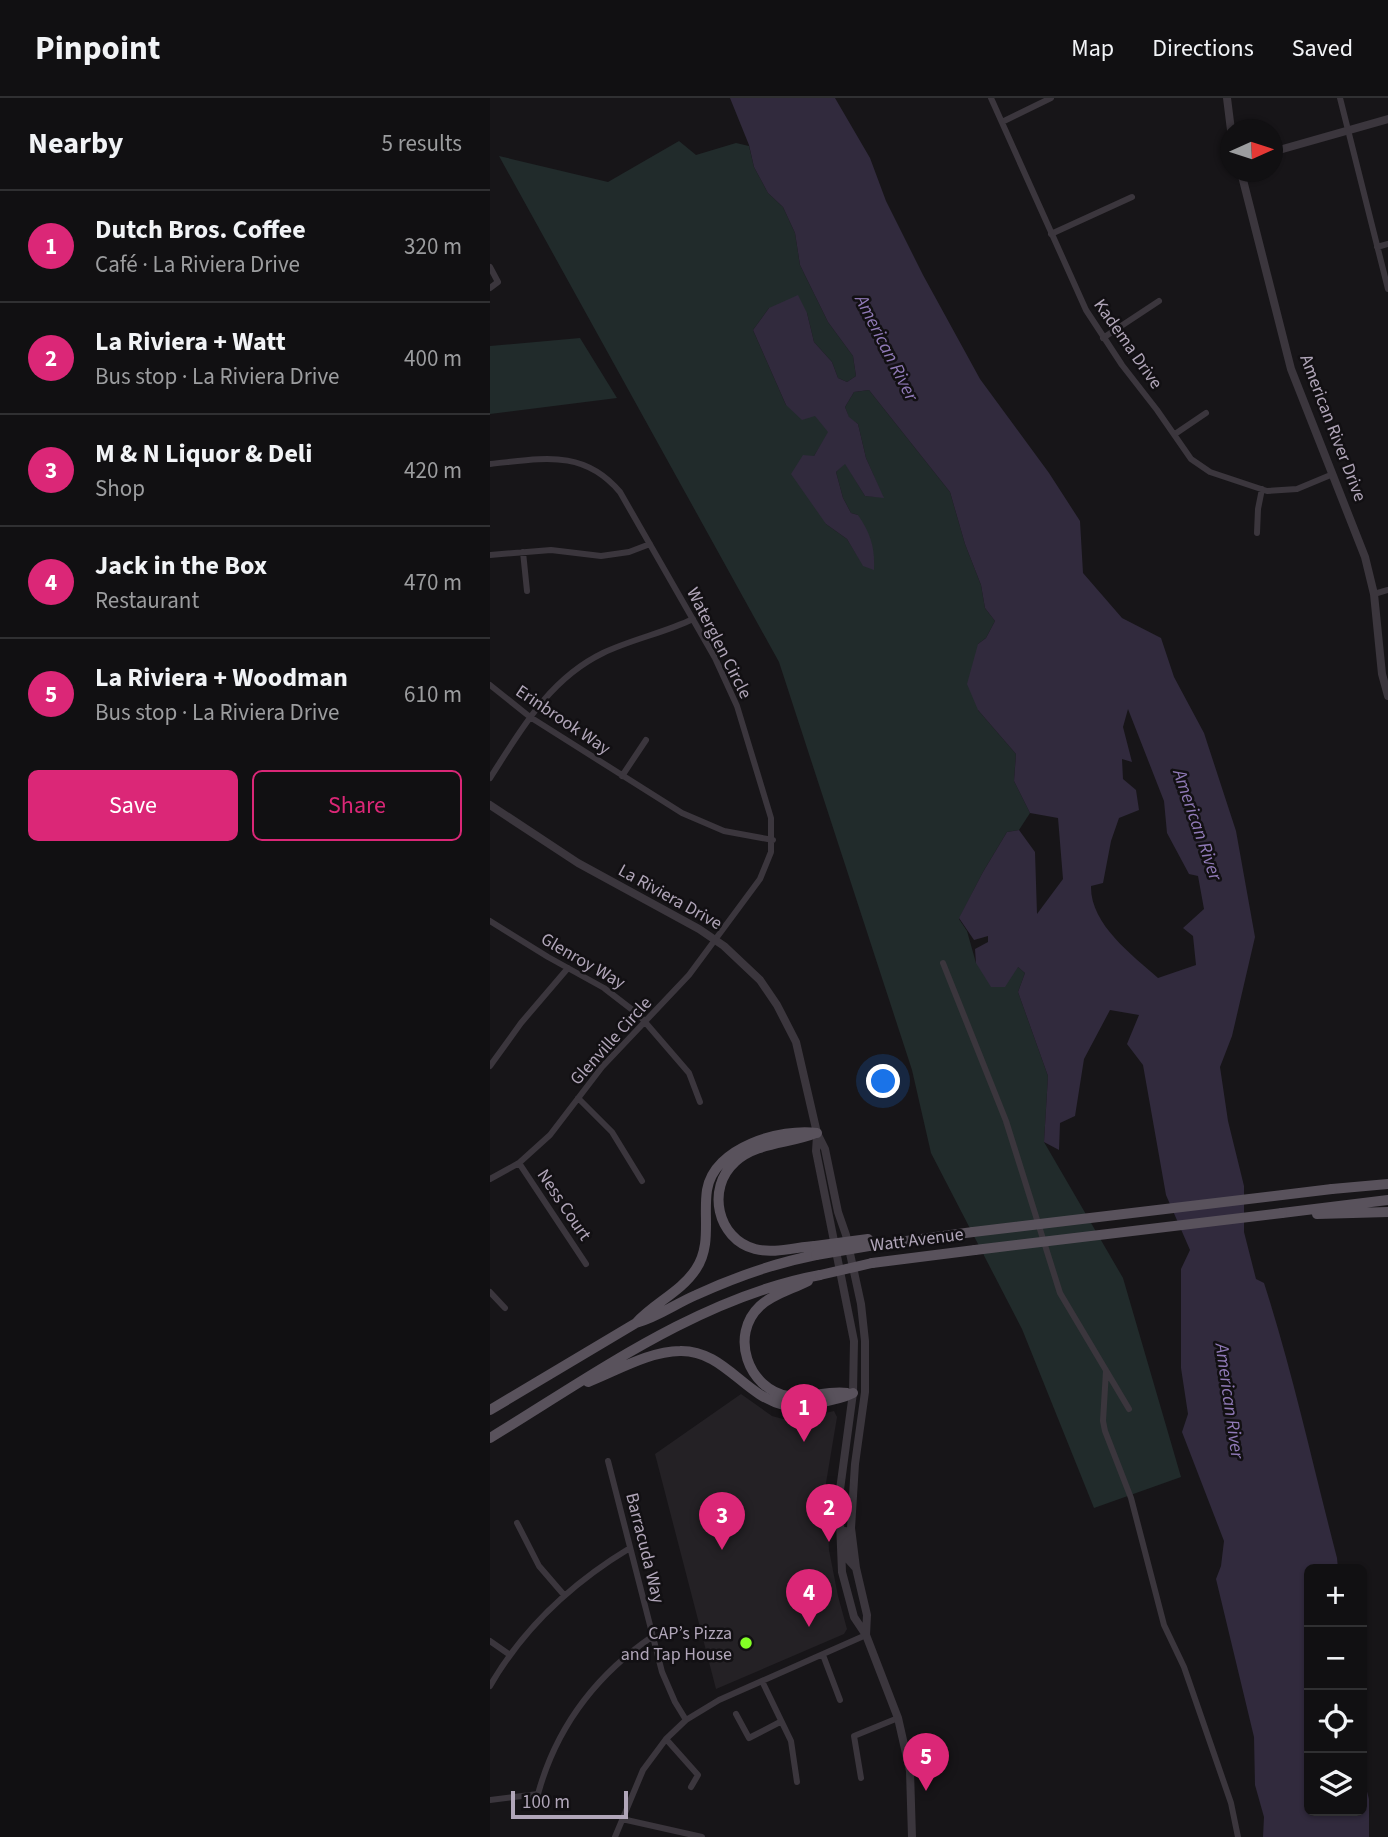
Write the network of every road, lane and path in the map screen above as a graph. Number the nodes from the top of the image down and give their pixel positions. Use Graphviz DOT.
graph roads {
  1 [pos="991,98"];
  2 [pos="1051,98"];
  3 [pos="1227,98"];
  4 [pos="1340,98"];
  5 [pos="1230,119"];
  6 [pos="1388,119"];
  7 [pos="1002,122"];
  8 [pos="1347,130"];
  9 [pos="1283,149"];
  10 [pos="1244,182"];
  11 [pos="1132,197"];
  12 [pos="1051,234"];
  13 [pos="1388,244"];
  14 [pos="1377,247"];
  15 [pos="490,267"];
  16 [pos="490,288"];
  17 [pos="1388,289"];
  18 [pos="1159,302"];
  19 [pos="1102,338"];
  20 [pos="1206,413"];
  21 [pos="1175,434"];
  22 [pos="490,464"];
  23 [pos="1333,474"];
  24 [pos="1262,489"];
  25 [pos="1257,533"];
  26 [pos="650,544"];
  27 [pos="523,551"];
  28 [pos="490,555"];
  29 [pos="1388,590"];
  30 [pos="527,591"];
  31 [pos="1374,594"];
  32 [pos="693,619"];
  33 [pos="490,685"];
  34 [pos="1388,696"];
  35 [pos="530,717"];
  36 [pos="646,740"];
  37 [pos="622,776"];
  38 [pos="490,778"];
  39 [pos="490,805"];
  40 [pos="773,841"];
  41 [pos="490,921"];
  42 [pos="716,940"];
  43 [pos="943,963"];
  44 [pos="568,968"];
  45 [pos="645,1022"];
  46 [pos="490,1066"];
  47 [pos="579,1098"];
  48 [pos="700,1102"];
  49 [pos="817,1133"];
  50 [pos="519,1163"];
  51 [pos="490,1179"];
  52 [pos="642,1181"];
  53 [pos="1388,1182"];
  54 [pos="1388,1200"];
  55 [pos="1335,1210"];
  56 [pos="1388,1212"];
  57 [pos="815,1250"];
  58 [pos="586,1264"];
  59 [pos="820,1275"];
  60 [pos="490,1292"];
  61 [pos="505,1308"];
  62 [pos="636,1322"];
  63 [pos="1107,1371"];
  64 [pos="571,1389"];
  65 [pos="853,1393"];
  66 [pos="1129,1409"];
  67 [pos="490,1410"];
  68 [pos="490,1438"];
  69 [pos="608,1461"];
  70 [pos="839,1519"];
  71 [pos="517,1523"];
  72 [pos="630,1548"];
  73 [pos="856,1567"];
  74 [pos="564,1595"];
  75 [pos="866,1635"];
  76 [pos="653,1636"];
  77 [pos="490,1642"];
  78 [pos="510,1655"];
  79 [pos="823,1655"];
  80 [pos="762,1681"];
  81 [pos="490,1686"];
  82 [pos="840,1700"];
  83 [pos="736,1714"];
  84 [pos="898,1718"];
  85 [pos="687,1720"];
  86 [pos="780,1722"];
  87 [pos="666,1739"];
  88 [pos="861,1778"];
  89 [pos="797,1782"];
  90 [pos="691,1787"];
  91 [pos="490,1800"];
  92 [pos="622,1819"];
  93 [pos="615,1837"];
  94 [pos="702,1837"];
  95 [pos="912,1837"];
  96 [pos="1238,1837"];
  1 -- 7 [label="street, Kadema Drive"];
  2 -- 7 [label="street"];
  3 -- 5 [label="street"];
  4 -- 8 [label="street"];
  6 -- 8 [label="street"];
  7 -- 12 [label="street, Kadema Drive"];
  8 -- 9 [label="street"];
  8 -- 14 [label="street"];
  10 -- 23 [label="street, American River Drive"];
  11 -- 12 [label="street"];
  12 -- 19 [label="street, Kadema Drive"];
  13 -- 14 [label="street"];
  14 -- 17 [label="street"];
  15 -- 16 [label="street"];
  18 -- 19 [label="street"];
  19 -- 21 [label="street, Kadema Drive"];
  20 -- 21 [label="street"];
  21 -- 24 [label="street, Kadema Drive"];
  22 -- 26 [label="street, Waterglen Circle"];
  23 -- 24 [label="street, Kadema Drive"];
  23 -- 31 [label="street, American River Drive"];
  24 -- 25 [label="street"];
  26 -- 27 [label="street"];
  26 -- 32 [label="street, Waterglen Circle"];
  27 -- 28 [label="street"];
  27 -- 30 [label="street"];
  29 -- 31 [label="street"];
  31 -- 34 [label="street, American River Drive"];
  32 -- 35 [label="street"];
  32 -- 40 [label="street, Waterglen Circle"];
  33 -- 35 [label="street, Erinbrook Way"];
  35 -- 37 [label="street, Erinbrook Way"];
  35 -- 38 [label="street"];
  36 -- 37 [label="street, Erinbrook Way"];
  37 -- 40 [label="street, Erinbrook Way"];
  39 -- 42 [label="street, La Riviera Drive"];
  40 -- 42 [label="street, Waterglen Circle"];
  41 -- 44 [label="street, Glenroy Way"];
  42 -- 45 [label="street, Glenville Circle"];
  42 -- 49 [label="street, La Riviera Drive"];
  43 -- 63 [label="street"];
  44 -- 45 [label="street, Glenroy Way"];
  44 -- 46 [label="street"];
  45 -- 47 [label="street, Glenville Circle"];
  45 -- 48 [label="street, Glenroy Way"];
  47 -- 50 [label="street, Glenville Circle"];
  47 -- 52 [label="street"];
  49 -- 57 [label="main road"];
  49 -- 62 [label="main road"];
  49 -- 65 [label="street, La Riviera Drive"];
  49 -- 73 [label="street, La Riviera Drive"];
  50 -- 51 [label="street, Glenville Circle"];
  50 -- 58 [label="street, Ness Court"];
  53 -- 57 [label="main road, Watt Avenue, bridge"];
  54 -- 55 [label="main road, Watt Avenue"];
  55 -- 56 [label="main road"];
  55 -- 59 [label="main road, Watt Avenue, bridge"];
  57 -- 62 [label="main road"];
  59 -- 64 [label="main road, Watt Avenue"];
  59 -- 65 [label="main road"];
  60 -- 61 [label="street"];
  62 -- 67 [label="main road"];
  63 -- 66 [label="street"];
  63 -- 96 [label="street"];
  64 -- 65 [label="main road"];
  64 -- 68 [label="main road, Watt Avenue"];
  65 -- 70 [label="street, La Riviera Drive"];
  69 -- 72 [label="street, Barracuda Way"];
  70 -- 73 [label="street"];
  70 -- 75 [label="street, La Riviera Drive"];
  71 -- 74 [label="street"];
  72 -- 74 [label="street"];
  72 -- 76 [label="street, Barracuda Way"];
  73 -- 75 [label="street, La Riviera Drive"];
  74 -- 78 [label="street"];
  75 -- 79 [label="street"];
  75 -- 84 [label="street, La Riviera Drive"];
  76 -- 85 [label="street, Barracuda Way"];
  76 -- 91 [label="street"];
  77 -- 78 [label="street"];
  78 -- 81 [label="street"];
  79 -- 80 [label="street"];
  79 -- 82 [label="street"];
  80 -- 85 [label="street"];
  80 -- 86 [label="street"];
  83 -- 86 [label="street"];
  84 -- 88 [label="street"];
  84 -- 95 [label="street, La Riviera Drive"];
  85 -- 87 [label="street"];
  86 -- 89 [label="street"];
  87 -- 90 [label="street"];
  87 -- 92 [label="street"];
  92 -- 93 [label="street"];
  92 -- 94 [label="street"];
}
